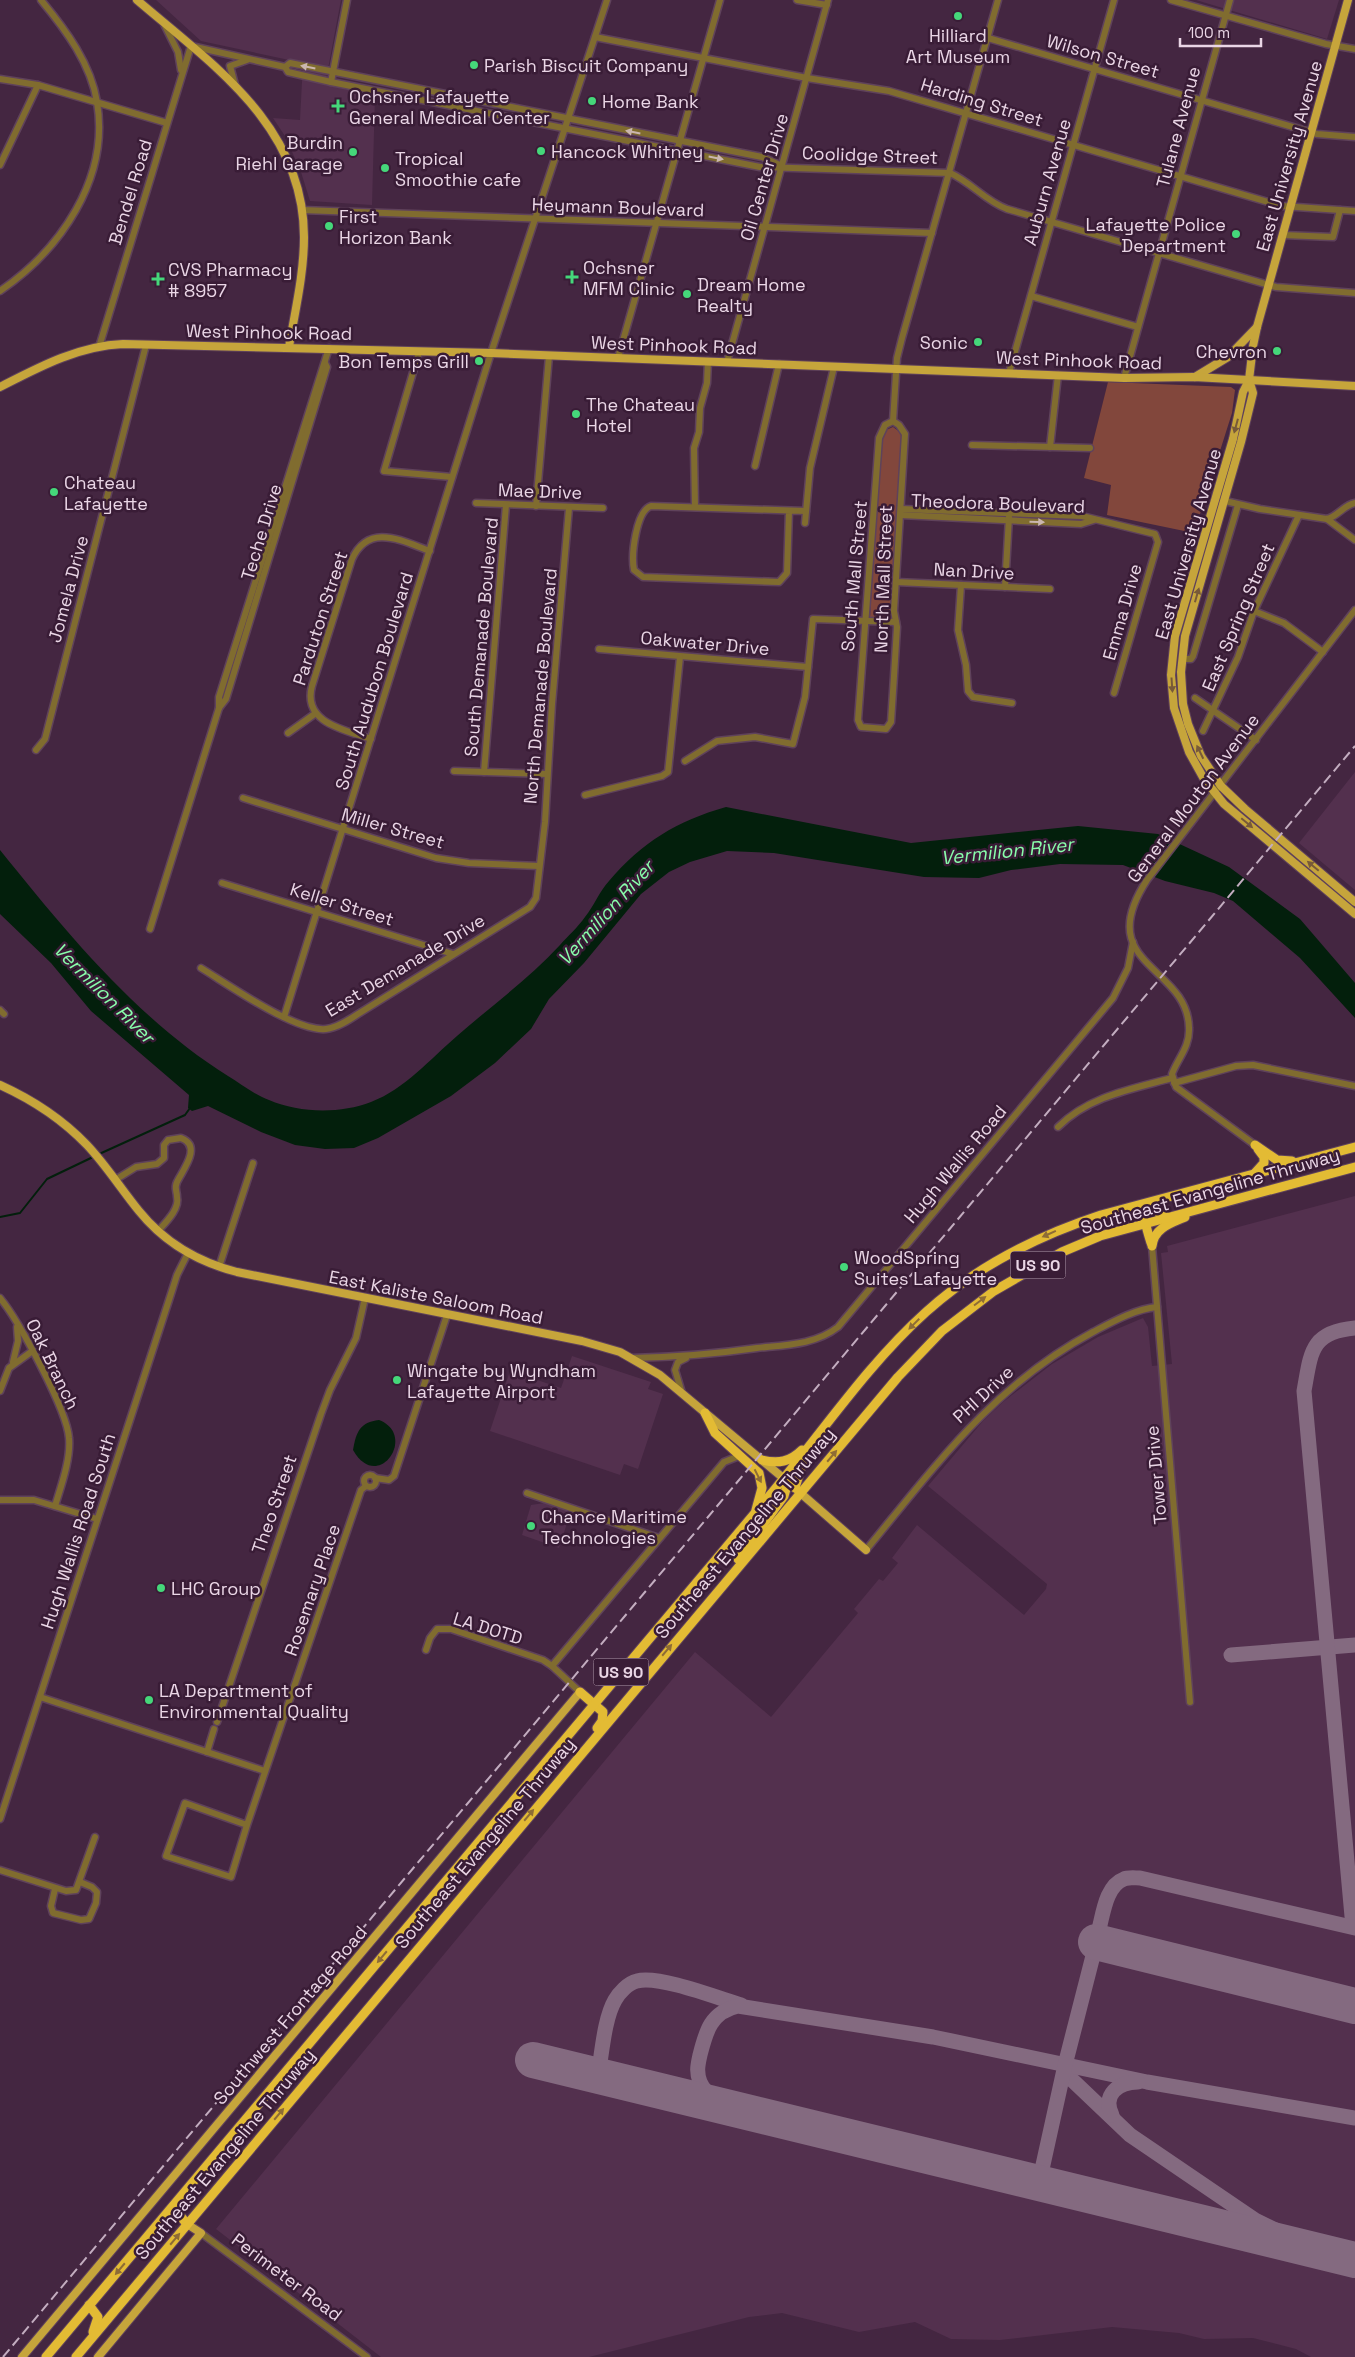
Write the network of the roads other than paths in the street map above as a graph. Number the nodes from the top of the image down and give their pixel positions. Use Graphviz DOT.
graph roads {
  1 [pos="42,0"];
  2 [pos="137,0"];
  3 [pos="347,0"];
  4 [pos="607,0"];
  5 [pos="720,0"];
  6 [pos="797,0"];
  7 [pos="998,0"];
  8 [pos="1114,0"];
  9 [pos="1172,0"];
  10 [pos="1230,0"];
  11 [pos="1348,0"];
  12 [pos="828,3"];
  13 [pos="1225,16"];
  14 [pos="163,23"];
  15 [pos="595,37"];
  16 [pos="988,38"];
  17 [pos="190,46"];
  18 [pos="1335,46"];
  19 [pos="1355,50"];
  20 [pos="703,58"];
  21 [pos="250,59"];
  22 [pos="284,67"];
  23 [pos="1094,69"];
  24 [pos="333,72"];
  25 [pos="182,76"];
  26 [pos="807,78"];
  27 [pos="0,79"];
  28 [pos="331,82"];
  29 [pos="38,85"];
  30 [pos="235,85"];
  31 [pos="1201,100"];
  32 [pos="97,102"];
  33 [pos="966,114"];
  34 [pos="568,119"];
  35 [pos="166,123"];
  36 [pos="565,127"];
  37 [pos="1311,132"];
  38 [pos="1355,137"];
  39 [pos="680,141"];
  40 [pos="1073,145"];
  41 [pos="677,151"];
  42 [pos="0,165"];
  43 [pos="782,166"];
  44 [pos="950,173"];
  45 [pos="1180,176"];
  46 [pos="1290,207"];
  47 [pos="302,210"];
  48 [pos="1340,210"];
  49 [pos="1355,211"];
  50 [pos="535,218"];
  51 [pos="1051,222"];
  52 [pos="657,223"];
  53 [pos="765,227"];
  54 [pos="932,234"];
  55 [pos="1283,234"];
  56 [pos="1159,253"];
  57 [pos="1269,285"];
  58 [pos="0,292"];
  59 [pos="1355,293"];
  60 [pos="1031,296"];
  61 [pos="1138,327"];
  62 [pos="1257,327"];
  63 [pos="146,345"];
  64 [pos="99,347"];
  65 [pos="289,347"];
  66 [pos="329,348"];
  67 [pos="419,352"];
  68 [pos="491,353"];
  69 [pos="549,356"];
  70 [pos="618,358"];
  71 [pos="708,361"];
  72 [pos="726,362"];
  73 [pos="779,364"];
  74 [pos="834,367"];
  75 [pos="896,369"];
  76 [pos="1009,373"];
  77 [pos="1058,375"];
  78 [pos="1124,378"];
  79 [pos="1194,378"];
  80 [pos="1249,380"];
  81 [pos="1355,386"];
  82 [pos="0,387"];
  83 [pos="893,421"];
  84 [pos="972,445"];
  85 [pos="1050,447"];
  86 [pos="1090,448"];
  87 [pos="755,466"];
  88 [pos="452,477"];
  89 [pos="1215,498"];
  90 [pos="1225,501"];
  91 [pos="1355,503"];
  92 [pos="476,504"];
  93 [pos="506,505"];
  94 [pos="1238,505"];
  95 [pos="536,506"];
  96 [pos="695,507"];
  97 [pos="570,508"];
  98 [pos="604,508"];
  99 [pos="789,510"];
  100 [pos="806,511"];
  101 [pos="901,512"];
  102 [pos="1299,515"];
  103 [pos="1009,517"];
  104 [pos="1327,518"];
  105 [pos="805,524"];
  106 [pos="1158,538"];
  107 [pos="1355,540"];
  108 [pos="430,551"];
  109 [pos="896,582"];
  110 [pos="961,586"];
  111 [pos="1005,587"];
  112 [pos="1050,589"];
  113 [pos="1355,610"];
  114 [pos="1254,612"];
  115 [pos="865,621"];
  116 [pos="896,622"];
  117 [pos="599,649"];
  118 [pos="1323,652"];
  119 [pos="680,657"];
  120 [pos="1172,658"];
  121 [pos="1182,659"];
  122 [pos="808,667"];
  123 [pos="1114,693"];
  124 [pos="1195,698"];
  125 [pos="1012,704"];
  126 [pos="1214,710"];
  127 [pos="316,714"];
  128 [pos="874,728"];
  129 [pos="1204,731"];
  130 [pos="288,732"];
  131 [pos="371,739"];
  132 [pos="1256,740"];
  133 [pos="36,750"];
  134 [pos="685,761"];
  135 [pos="454,771"];
  136 [pos="484,772"];
  137 [pos="547,774"];
  138 [pos="1221,786"];
  139 [pos="1215,793"];
  140 [pos="585,795"];
  141 [pos="243,798"];
  142 [pos="343,829"];
  143 [pos="539,866"];
  144 [pos="222,883"];
  145 [pos="1353,900"];
  146 [pos="1344,905"];
  147 [pos="1354,911"];
  148 [pos="317,912"];
  149 [pos="150,930"];
  150 [pos="1133,942"];
  151 [pos="453,954"];
  152 [pos="1147,964"];
  153 [pos="201,968"];
  154 [pos="1128,970"];
  155 [pos="284,1017"];
  156 [pos="1173,1080"];
  157 [pos="0,1085"];
  158 [pos="1355,1086"];
  159 [pos="1058,1127"];
  160 [pos="1255,1146"];
  161 [pos="1355,1147"];
  162 [pos="1314,1158"];
  163 [pos="253,1163"];
  164 [pos="1355,1167"];
  165 [pos="1254,1174"];
  166 [pos="115,1180"];
  167 [pos="1167,1199"];
  168 [pos="1212,1206"];
  169 [pos="1167,1217"];
  170 [pos="1146,1222"];
  171 [pos="158,1231"];
  172 [pos="1152,1246"];
  173 [pos="188,1253"];
  174 [pos="219,1267"];
  175 [pos="0,1298"];
  176 [pos="364,1298"];
  177 [pos="1157,1306"];
  178 [pos="447,1315"];
  179 [pos="18,1326"];
  180 [pos="31,1352"];
  181 [pos="688,1357"];
  182 [pos="633,1358"];
  183 [pos="13,1363"];
  184 [pos="0,1391"];
  185 [pos="683,1394"];
  186 [pos="705,1413"];
  187 [pos="829,1423"];
  188 [pos="730,1447"];
  189 [pos="810,1447"];
  190 [pos="740,1456"];
  191 [pos="762,1460"];
  192 [pos="724,1462"];
  193 [pos="792,1485"];
  194 [pos="527,1493"];
  195 [pos="0,1500"];
  196 [pos="55,1506"];
  197 [pos="756,1513"];
  198 [pos="97,1519"];
  199 [pos="659,1538"];
  200 [pos="866,1550"];
  201 [pos="719,1588"];
  202 [pos="426,1650"];
  203 [pos="552,1666"];
  204 [pos="580,1692"];
  205 [pos="40,1697"];
  206 [pos="1190,1702"];
  207 [pos="595,1703"];
  208 [pos="579,1721"];
  209 [pos="216,1722"];
  210 [pos="214,1729"];
  211 [pos="593,1740"];
  212 [pos="207,1752"];
  213 [pos="265,1771"];
  214 [pos="0,1819"];
  215 [pos="247,1825"];
  216 [pos="95,1837"];
  217 [pos="0,1870"];
  218 [pos="80,1882"];
  219 [pos="55,1888"];
  220 [pos="199,2175"];
  221 [pos="187,2224"];
  222 [pos="201,2233"];
  223 [pos="89,2305"];
  224 [pos="90,2340"];
  225 [pos="22,2357"];
  226 [pos="46,2357"];
  227 [pos="76,2357"];
  228 [pos="98,2357"];
  229 [pos="367,2357"];
  1 -- 32 [label="street"];
  2 -- 14 [label="main road"];
  3 -- 24 [label="street"];
  4 -- 15 [label="street, South Audubon Boulevard"];
  5 -- 20 [label="street"];
  6 -- 12 [label="street"];
  7 -- 16 [label="street"];
  8 -- 23 [label="street, Auburn Avenue"];
  9 -- 13 [label="street"];
  10 -- 13 [label="street, Tulane Avenue"];
  11 -- 18 [label="main road, East University Avenue"];
  12 -- 26 [label="street, Oil Center Drive"];
  13 -- 18 [label="street"];
  13 -- 31 [label="street, Tulane Avenue"];
  14 -- 17 [label="main road"];
  14 -- 25 [label="street"];
  15 -- 20 [label="street, Harding Street"];
  15 -- 34 [label="street, South Audubon Boulevard"];
  16 -- 23 [label="street, Wilson Street"];
  16 -- 33 [label="street"];
  17 -- 21 [label="street, Coolidge Street"];
  17 -- 25 [label="street, Bendel Road"];
  17 -- 30 [label="main road"];
  18 -- 19 [label="street"];
  18 -- 37 [label="main road, East University Avenue"];
  20 -- 26 [label="street, Harding Street"];
  20 -- 39 [label="street"];
  21 -- 22 [label="street, Coolidge Street"];
  21 -- 30 [label="street"];
  24 -- 22 [label="street, Coolidge Street, one-way"];
  22 -- 28 [label="street, Coolidge Street"];
  23 -- 31 [label="street, Wilson Street"];
  23 -- 40 [label="street, Auburn Avenue"];
  24 -- 28 [label="street"];
  24 -- 34 [label="street, Coolidge Street"];
  25 -- 35 [label="street, Bendel Road"];
  26 -- 33 [label="street, Harding Street"];
  26 -- 43 [label="street, Oil Center Drive"];
  27 -- 29 [label="street"];
  28 -- 36 [label="street, Coolidge Street"];
  29 -- 32 [label="street"];
  29 -- 42 [label="street"];
  30 -- 47 [label="main road"];
  31 -- 37 [label="street, Wilson Street"];
  31 -- 45 [label="street, Tulane Avenue"];
  32 -- 35 [label="street"];
  32 -- 58 [label="street"];
  33 -- 40 [label="street, Harding Street"];
  33 -- 44 [label="street"];
  34 -- 36 [label="street, South Audubon Boulevard"];
  39 -- 34 [label="street, Coolidge Street, one-way"];
  35 -- 64 [label="street, Bendel Road"];
  36 -- 41 [label="street, Coolidge Street"];
  36 -- 50 [label="street, South Audubon Boulevard"];
  37 -- 38 [label="street, Wilson Street"];
  37 -- 46 [label="main road, East University Avenue"];
  39 -- 41 [label="street"];
  39 -- 43 [label="street, Coolidge Street"];
  40 -- 45 [label="street, Harding Street"];
  40 -- 51 [label="street, Auburn Avenue"];
  41 -- 43 [label="street, Coolidge Street, one-way"];
  41 -- 52 [label="street"];
  43 -- 44 [label="street, Coolidge Street"];
  43 -- 53 [label="street, Oil Center Drive"];
  44 -- 51 [label="street, Coolidge Street"];
  44 -- 54 [label="street"];
  45 -- 46 [label="street, Harding Street"];
  45 -- 56 [label="street, Tulane Avenue"];
  46 -- 48 [label="street, Harding Street"];
  46 -- 55 [label="main road, East University Avenue"];
  47 -- 50 [label="street, Heymann Boulevard"];
  47 -- 65 [label="main road"];
  48 -- 49 [label="street, Harding Street"];
  48 -- 55 [label="street"];
  50 -- 52 [label="street, Heymann Boulevard"];
  50 -- 68 [label="street, South Audubon Boulevard"];
  51 -- 56 [label="street, Coolidge Street"];
  51 -- 60 [label="street, Auburn Avenue"];
  52 -- 53 [label="street, Heymann Boulevard"];
  52 -- 70 [label="street"];
  53 -- 54 [label="street, Heymann Boulevard"];
  53 -- 72 [label="street, Oil Center Drive"];
  54 -- 75 [label="street"];
  55 -- 57 [label="main road, East University Avenue"];
  56 -- 57 [label="street, Coolidge Street"];
  56 -- 61 [label="street, Tulane Avenue"];
  57 -- 59 [label="street, Coolidge Street"];
  57 -- 62 [label="main road, East University Avenue"];
  60 -- 61 [label="street"];
  60 -- 76 [label="street, Auburn Avenue"];
  61 -- 78 [label="street, Tulane Avenue"];
  62 -- 79 [label="main road"];
  62 -- 80 [label="main road, East University Avenue"];
  63 -- 64 [label="main road, West Pinhook Road"];
  63 -- 65 [label="main road, West Pinhook Road"];
  63 -- 133 [label="street, Jomela Drive"];
  64 -- 82 [label="main road, West Pinhook Road"];
  65 -- 66 [label="main road, West Pinhook Road"];
  66 -- 67 [label="main road, West Pinhook Road"];
  66 -- 149 [label="street, Teche Drive"];
  67 -- 68 [label="main road, West Pinhook Road"];
  67 -- 88 [label="street"];
  68 -- 69 [label="main road, West Pinhook Road"];
  68 -- 88 [label="street, South Audubon Boulevard"];
  69 -- 70 [label="main road, West Pinhook Road"];
  69 -- 95 [label="street"];
  70 -- 71 [label="main road, West Pinhook Road"];
  71 -- 72 [label="main road, West Pinhook Road"];
  71 -- 96 [label="street"];
  72 -- 73 [label="main road, West Pinhook Road"];
  73 -- 74 [label="main road, West Pinhook Road"];
  73 -- 87 [label="street"];
  74 -- 75 [label="main road, West Pinhook Road"];
  74 -- 100 [label="street"];
  75 -- 76 [label="main road, West Pinhook Road"];
  75 -- 83 [label="street"];
  76 -- 77 [label="main road, West Pinhook Road"];
  77 -- 78 [label="main road, West Pinhook Road"];
  77 -- 85 [label="street"];
  78 -- 79 [label="main road, West Pinhook Road"];
  79 -- 80 [label="main road, West Pinhook Road"];
  80 -- 81 [label="main road, West Pinhook Road"];
  80 -- 89 [label="main road, East University Avenue, one-way"];
  80 -- 90 [label="main road, East University Avenue"];
  83 -- 101 [label="street, North Mall Street"];
  83 -- 115 [label="street, South Mall Street"];
  84 -- 85 [label="street"];
  85 -- 86 [label="street"];
  88 -- 108 [label="street, South Audubon Boulevard"];
  89 -- 90 [label="main road"];
  89 -- 120 [label="main road, East University Avenue"];
  90 -- 94 [label="street"];
  121 -- 90 [label="main road, East University Avenue, one-way"];
  91 -- 104 [label="street"];
  92 -- 93 [label="street, Mae Drive"];
  93 -- 95 [label="street, Mae Drive"];
  93 -- 136 [label="street, South Demanade Boulevard"];
  94 -- 102 [label="street"];
  94 -- 121 [label="street"];
  95 -- 97 [label="street, Mae Drive"];
  96 -- 99 [label="street"];
  96 -- 99 [label="street"];
  97 -- 98 [label="street, Mae Drive"];
  97 -- 137 [label="street, North Demanade Boulevard"];
  99 -- 100 [label="street"];
  100 -- 105 [label="street"];
  101 -- 103 [label="street, Theodora Boulevard"];
  101 -- 109 [label="street, North Mall Street"];
  102 -- 104 [label="street"];
  102 -- 114 [label="street, East Spring Street"];
  103 -- 106 [label="street, Theodora Boulevard"];
  103 -- 111 [label="street"];
  104 -- 107 [label="street"];
  106 -- 123 [label="street, Emma Drive"];
  108 -- 127 [label="street, Parduton Street"];
  108 -- 131 [label="street, South Audubon Boulevard"];
  109 -- 110 [label="street, Nan Drive"];
  109 -- 116 [label="street, North Mall Street"];
  110 -- 111 [label="street, Nan Drive"];
  110 -- 125 [label="street"];
  111 -- 112 [label="street, Nan Drive"];
  113 -- 118 [label="street, General Mouton Avenue"];
  114 -- 118 [label="street"];
  114 -- 126 [label="street, East Spring Street"];
  115 -- 116 [label="street"];
  115 -- 122 [label="street"];
  115 -- 128 [label="street, South Mall Street"];
  116 -- 128 [label="street, North Mall Street"];
  117 -- 119 [label="street, Oakwater Drive"];
  118 -- 132 [label="street, General Mouton Avenue"];
  119 -- 122 [label="street, Oakwater Drive"];
  119 -- 140 [label="street"];
  120 -- 121 [label="main road"];
  120 -- 139 [label="main road, East University Avenue, one-way"];
  138 -- 121 [label="main road, East University Avenue, one-way"];
  122 -- 134 [label="street"];
  124 -- 126 [label="street"];
  126 -- 129 [label="street, East Spring Street"];
  126 -- 132 [label="street"];
  127 -- 130 [label="street"];
  127 -- 131 [label="street"];
  131 -- 142 [label="street, South Audubon Boulevard"];
  132 -- 138 [label="street, General Mouton Avenue"];
  135 -- 136 [label="street"];
  136 -- 137 [label="street"];
  137 -- 143 [label="street, North Demanade Boulevard"];
  138 -- 139 [label="street, General Mouton Avenue"];
  145 -- 138 [label="main road, East University Avenue, one-way"];
  139 -- 146 [label="main road, East University Avenue, one-way"];
  139 -- 150 [label="street, General Mouton Avenue"];
  141 -- 142 [label="street, Miller Street"];
  142 -- 143 [label="street, Miller Street"];
  142 -- 148 [label="street, South Audubon Boulevard"];
  143 -- 151 [label="street, East Demanade Drive"];
  144 -- 148 [label="street, Keller Street"];
  145 -- 146 [label="main road"];
  146 -- 147 [label="main road, East University Avenue"];
  148 -- 151 [label="street, Keller Street"];
  148 -- 155 [label="street, South Audubon Boulevard"];
  150 -- 152 [label="street, General Mouton Avenue"];
  150 -- 154 [label="street, Hugh Wallis Road"];
  151 -- 155 [label="street, East Demanade Drive"];
  152 -- 154 [label="street"];
  152 -- 156 [label="street, General Mouton Avenue"];
  153 -- 155 [label="street, East Demanade Drive"];
  154 -- 181 [label="street, Hugh Wallis Road"];
  156 -- 158 [label="street"];
  156 -- 159 [label="street"];
  156 -- 160 [label="street"];
  157 -- 166 [label="main road, East Kaliste Saloom Road"];
  160 -- 162 [label="highway"];
  160 -- 165 [label="highway"];
  161 -- 162 [label="highway, Southeast Evangeline Thruway / US 90"];
  162 -- 165 [label="highway, US 90"];
  163 -- 174 [label="street"];
  164 -- 168 [label="highway, Southeast Evangeline Thruway / US 90"];
  165 -- 167 [label="highway, US 90"];
  166 -- 171 [label="main road, East Kaliste Saloom Road"];
  166 -- 171 [label="street"];
  167 -- 169 [label="highway"];
  167 -- 170 [label="highway"];
  167 -- 187 [label="highway, US 90, one-way"];
  168 -- 169 [label="highway, Southeast Evangeline Thruway / US 90"];
  168 -- 172 [label="highway"];
  169 -- 170 [label="highway, Southeast Evangeline Thruway / US 90"];
  170 -- 172 [label="highway"];
  193 -- 170 [label="highway, Southeast Evangeline Thruway / US 90, one-way"];
  171 -- 173 [label="main road, East Kaliste Saloom Road"];
  172 -- 177 [label="street, Tower Drive"];
  173 -- 174 [label="main road, East Kaliste Saloom Road"];
  173 -- 198 [label="street, Hugh Wallis Road South"];
  174 -- 176 [label="main road, East Kaliste Saloom Road"];
  175 -- 179 [label="street, Oak Branch"];
  176 -- 178 [label="main road, East Kaliste Saloom Road"];
  176 -- 209 [label="street, Theo Street"];
  177 -- 200 [label="street, PHI Drive"];
  177 -- 206 [label="street, Tower Drive"];
  178 -- 182 [label="main road, East Kaliste Saloom Road"];
  178 -- 213 [label="street, Rosemary Place"];
  179 -- 180 [label="street, Oak Branch"];
  179 -- 183 [label="street"];
  180 -- 183 [label="street"];
  180 -- 196 [label="street, Oak Branch"];
  181 -- 182 [label="street, Hugh Wallis Road"];
  181 -- 185 [label="street"];
  182 -- 185 [label="main road, East Kaliste Saloom Road"];
  183 -- 184 [label="street"];
  185 -- 186 [label="main road, East Kaliste Saloom Road"];
  186 -- 188 [label="highway"];
  186 -- 191 [label="main road, East Kaliste Saloom Road"];
  187 -- 189 [label="highway, US 90"];
  187 -- 191 [label="highway"];
  188 -- 190 [label="highway"];
  188 -- 192 [label="street"];
  189 -- 193 [label="highway, US 90"];
  189 -- 193 [label="highway"];
  190 -- 192 [label="street"];
  190 -- 197 [label="highway, one-way"];
  191 -- 193 [label="main road, East Kaliste Saloom Road"];
  192 -- 199 [label="street"];
  193 -- 197 [label="highway, US 90"];
  193 -- 200 [label="main road, East Kaliste Saloom Road"];
  193 -- 201 [label="highway, Southeast Evangeline Thruway / US 90"];
  193 -- 201 [label="highway"];
  194 -- 199 [label="street"];
  195 -- 196 [label="street"];
  196 -- 198 [label="street"];
  197 -- 207 [label="highway, US 90"];
  198 -- 205 [label="street, Hugh Wallis Road South"];
  199 -- 203 [label="street"];
  211 -- 201 [label="highway, Southeast Evangeline Thruway / US 90, one-way"];
  202 -- 203 [label="street, LA DOTD"];
  203 -- 204 [label="street"];
  204 -- 207 [label="highway"];
  204 -- 208 [label="highway"];
  204 -- 225 [label="main road, Southwest Frontage Road"];
  205 -- 212 [label="street"];
  205 -- 214 [label="street, Hugh Wallis Road South"];
  207 -- 208 [label="highway, US 90"];
  207 -- 211 [label="highway"];
  208 -- 220 [label="highway, US 90, one-way"];
  210 -- 212 [label="street"];
  221 -- 211 [label="highway, Southeast Evangeline Thruway / US 90, one-way"];
  212 -- 213 [label="street"];
  213 -- 215 [label="street, Rosemary Place"];
  215 -- 215 [label="street, Rosemary Place"];
  216 -- 218 [label="street"];
  217 -- 219 [label="street"];
  218 -- 219 [label="street"];
  218 -- 219 [label="street"];
  220 -- 221 [label="highway"];
  220 -- 223 [label="highway, US 90, one-way"];
  221 -- 222 [label="main road, Perimeter Road"];
  224 -- 221 [label="highway, Southeast Evangeline Thruway / US 90, one-way"];
  222 -- 228 [label="main road"];
  222 -- 229 [label="street, Perimeter Road"];
  223 -- 224 [label="highway"];
  223 -- 226 [label="highway, US 90"];
  224 -- 227 [label="highway, Southeast Evangeline Thruway / US 90"];
}
